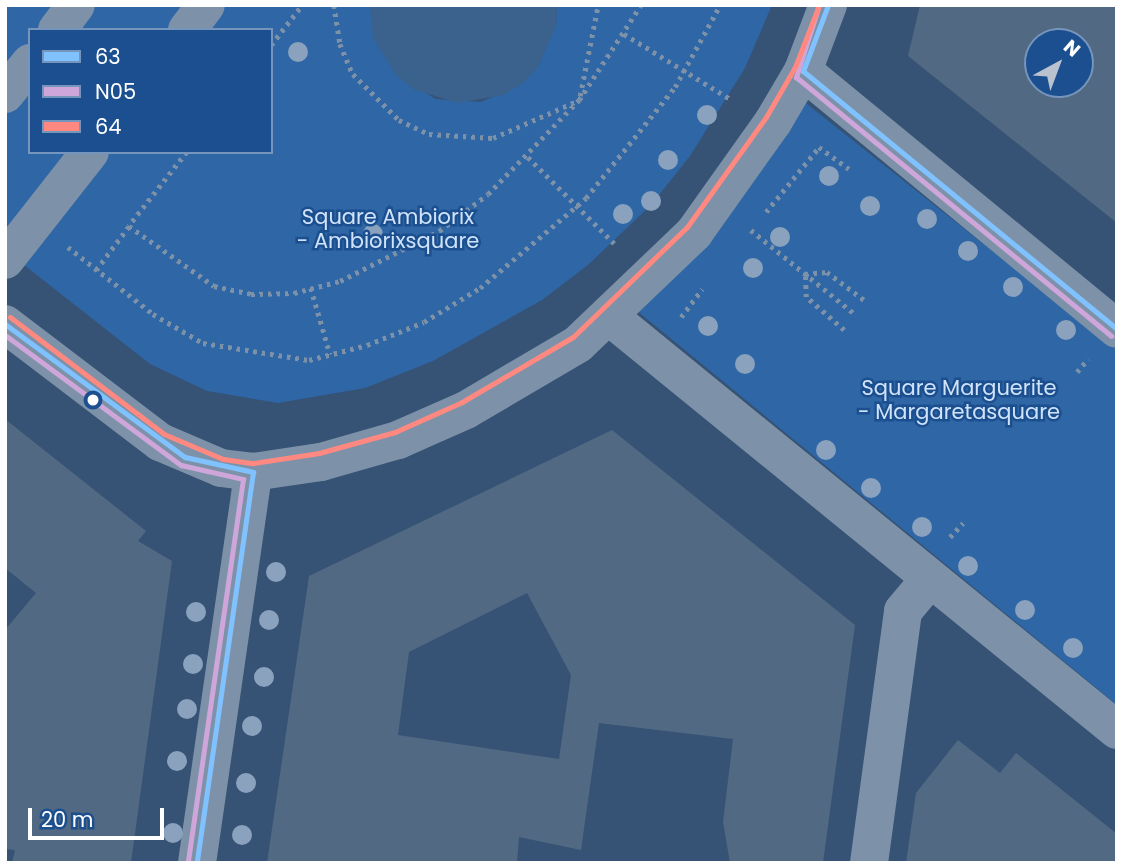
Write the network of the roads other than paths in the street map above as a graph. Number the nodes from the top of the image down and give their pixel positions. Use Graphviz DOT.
graph roads {
  1 [pos="76,5"];
  2 [pos="206,5"];
  3 [pos="828,5"];
  4 [pos="59,28"];
  5 [pos="189,28"];
  6 [pos="28,66"];
  7 [pos="803,71"];
  8 [pos="5,94"];
  9 [pos="88,154"];
  10 [pos="5,260"];
  11 [pos="610,317"];
  12 [pos="5,324"];
  13 [pos="1115,324"];
  14 [pos="253,472"];
  15 [pos="929,580"];
  16 [pos="1117,730"];
  17 [pos="197,863"];
  18 [pos="869,863"];
  1 -- 4 [label="street"];
  2 -- 5 [label="street"];
  3 -- 7 [label="street"];
  6 -- 8 [label="street"];
  7 -- 11 [label="street"];
  7 -- 13 [label="street"];
  9 -- 10 [label="street"];
  11 -- 14 [label="street"];
  11 -- 15 [label="street"];
  12 -- 14 [label="street"];
  14 -- 17 [label="street"];
  15 -- 16 [label="street"];
  15 -- 18 [label="street"];
}
